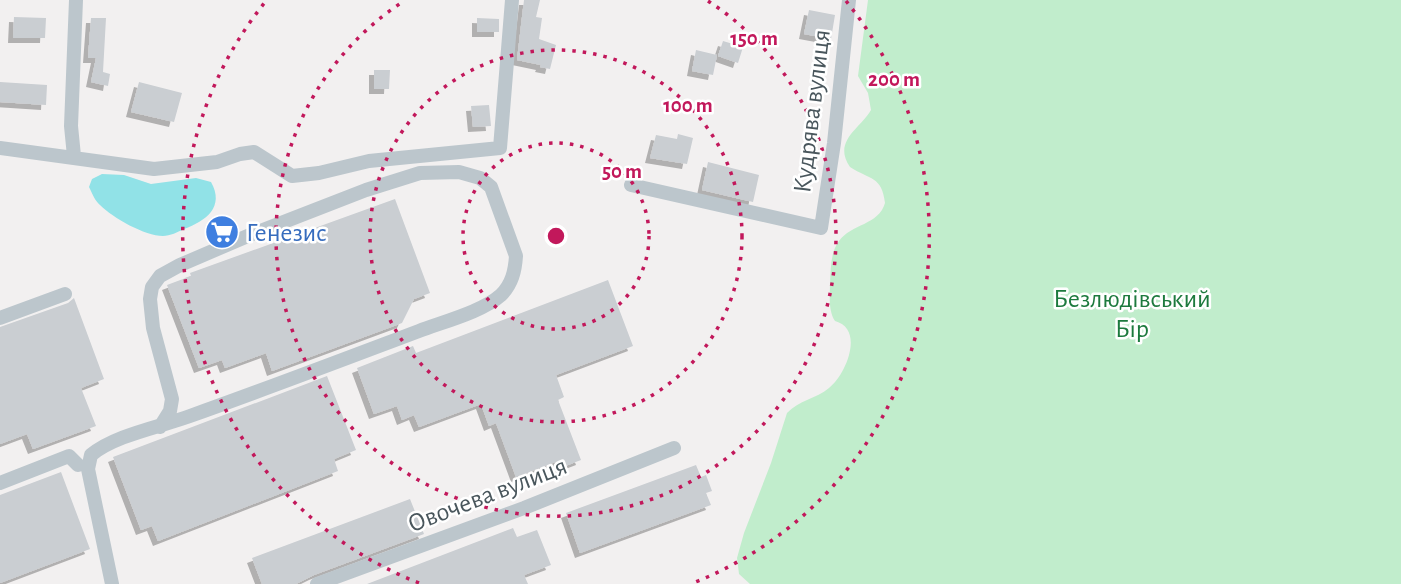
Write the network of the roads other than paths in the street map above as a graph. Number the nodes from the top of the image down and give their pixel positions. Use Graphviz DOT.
graph roads {
  1 [pos="76,0"];
  2 [pos="512,0"];
  3 [pos="849,0"];
  4 [pos="0,148"];
  5 [pos="74,156"];
  6 [pos="631,185"];
  7 [pos="65,294"];
  8 [pos="0,318"];
  9 [pos="160,427"];
  10 [pos="674,447"];
  11 [pos="78,465"];
  12 [pos="0,483"];
  13 [pos="112,584"];
  14 [pos="317,584"];
  1 -- 5 [label="street"];
  2 -- 5 [label="street"];
  3 -- 6 [label="street, Кудрява вулиця"];
  4 -- 5 [label="street"];
  7 -- 8 [label="street"];
  9 -- 9 [label="street"];
  9 -- 13 [label="street"];
  10 -- 14 [label="street, Овочева вулиця"];
  11 -- 12 [label="street"];
}
